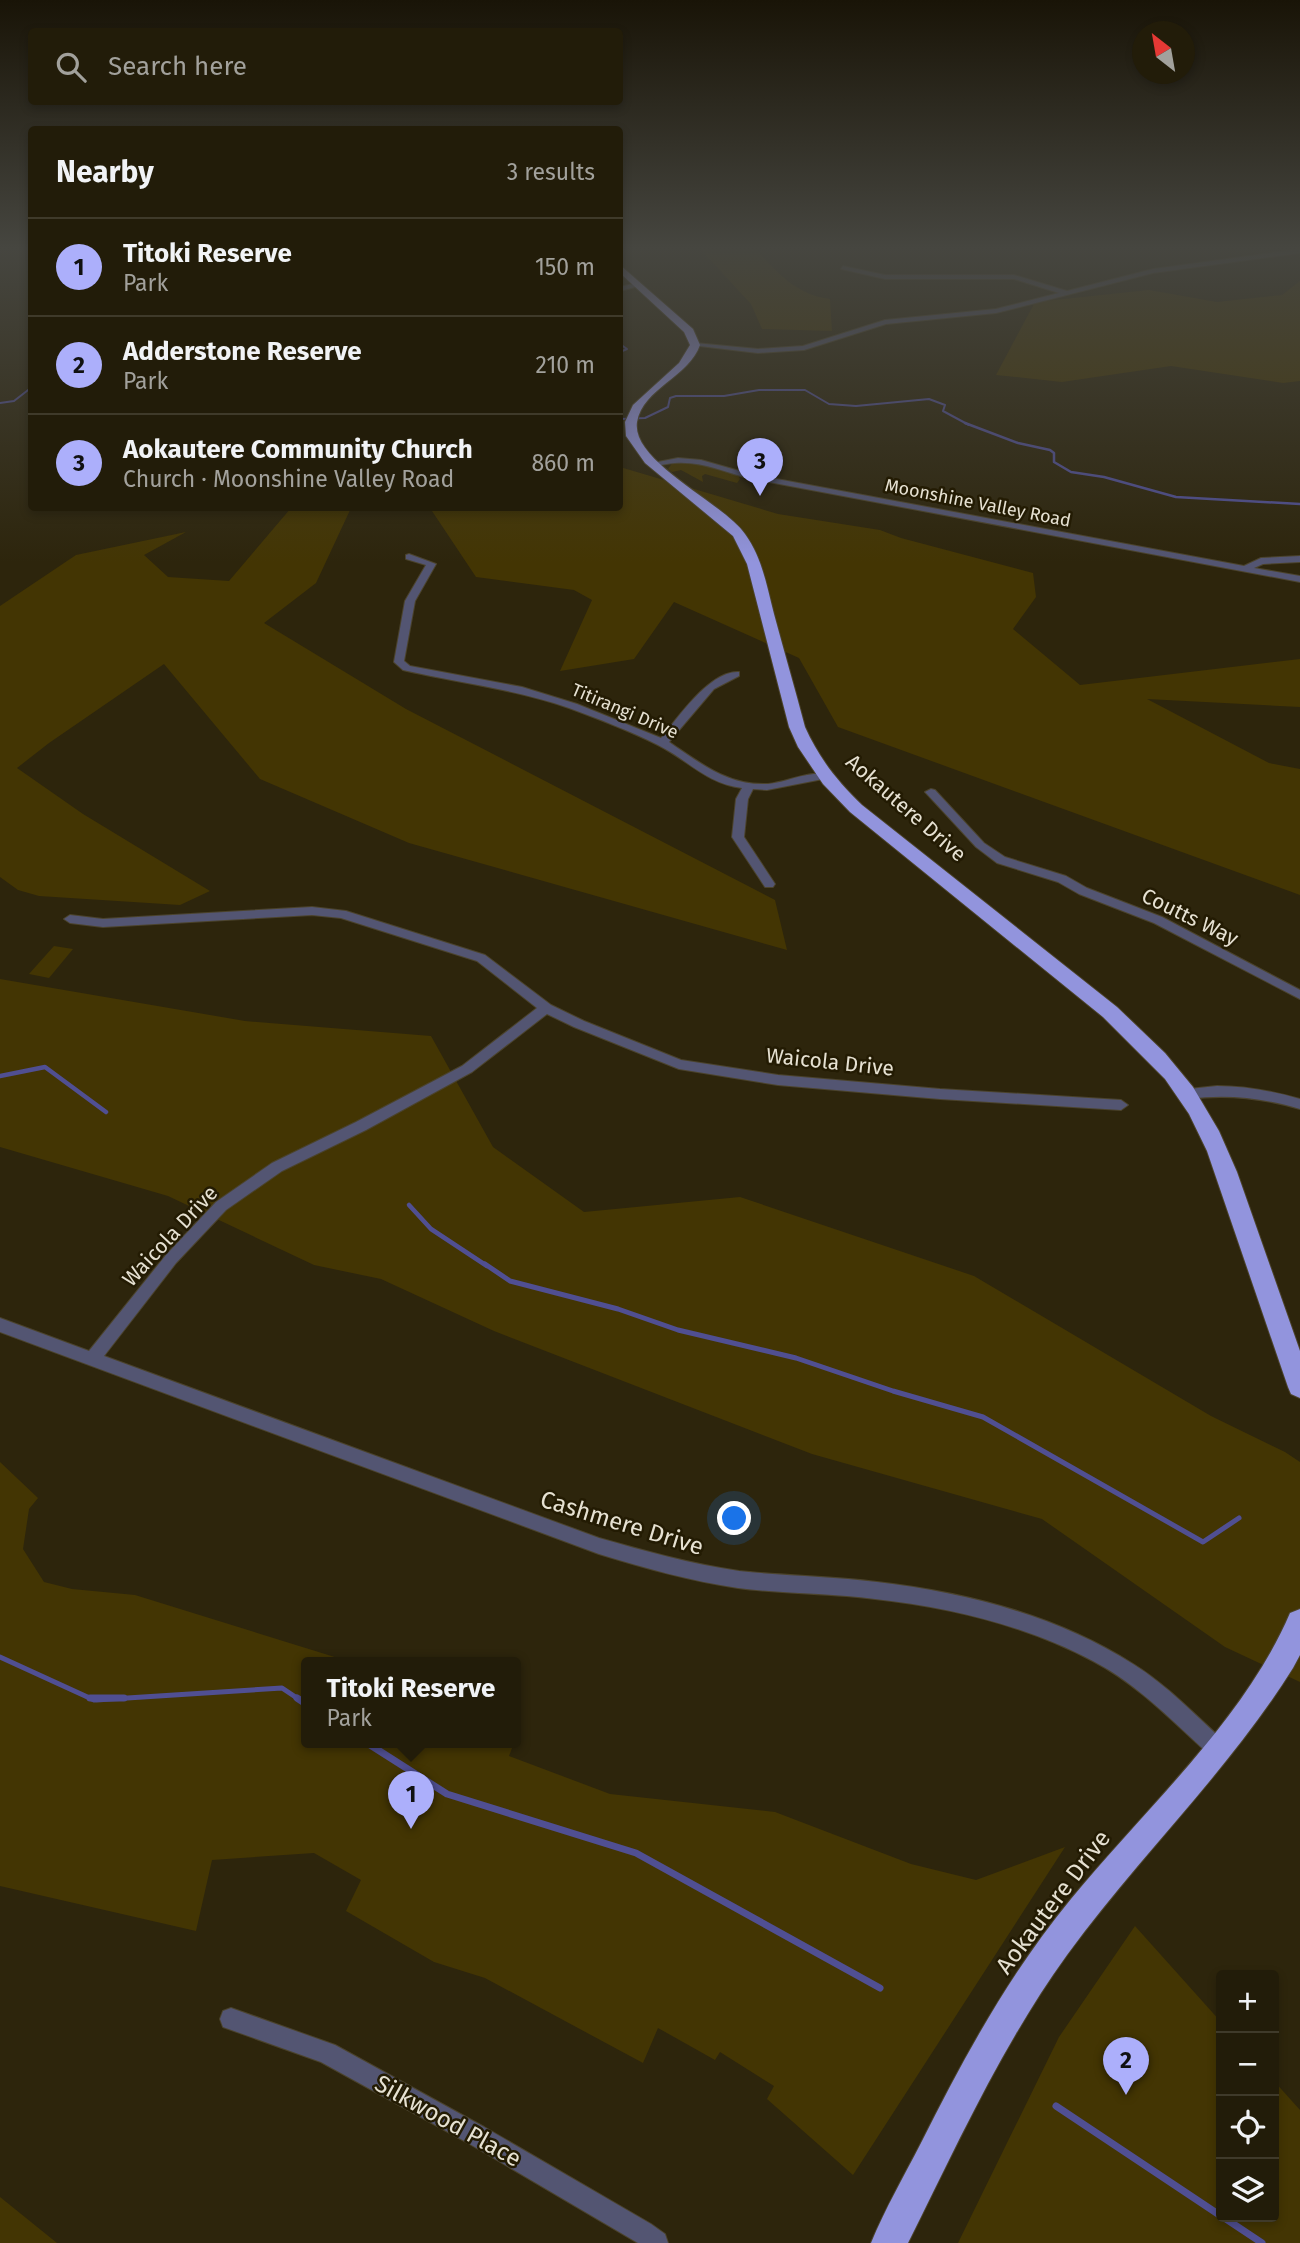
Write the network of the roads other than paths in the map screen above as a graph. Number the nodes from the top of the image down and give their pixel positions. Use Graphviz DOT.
graph roads {
  1 [pos="691,354"];
  2 [pos="652,464"];
  3 [pos="409,557"];
  4 [pos="1300,559"];
  5 [pos="1245,569"];
  6 [pos="1300,579"];
  7 [pos="735,674"];
  8 [pos="663,743"];
  9 [pos="823,776"];
  10 [pos="748,787"];
  11 [pos="931,792"];
  12 [pos="769,884"];
  13 [pos="70,919"];
  14 [pos="1300,995"];
  15 [pos="546,1008"];
  16 [pos="1189,1094"];
  17 [pos="1300,1104"];
  18 [pos="1121,1105"];
  19 [pos="0,1325"];
  20 [pos="92,1359"];
  21 [pos="1300,1387"];
  22 [pos="1300,1622"];
  23 [pos="1219,1750"];
  24 [pos="231,2019"];
  25 [pos="656,2243"];
  26 [pos="889,2243"];
  1 -- 2 [label="highway, Aokautere Drive"];
  2 -- 5 [label="street, Moonshine Valley Road"];
  2 -- 9 [label="highway, Aokautere Drive"];
  3 -- 8 [label="street, Titirangi Drive"];
  4 -- 5 [label="street"];
  5 -- 6 [label="street, Moonshine Valley Road"];
  7 -- 8 [label="street"];
  8 -- 10 [label="street, Titirangi Drive"];
  9 -- 10 [label="street, Titirangi Drive"];
  9 -- 16 [label="highway, Aokautere Drive"];
  10 -- 12 [label="street"];
  11 -- 14 [label="street, Coutts Way"];
  13 -- 15 [label="street, Waicola Drive"];
  15 -- 18 [label="street, Waicola Drive"];
  15 -- 20 [label="street, Waicola Drive"];
  16 -- 17 [label="street"];
  16 -- 21 [label="highway, Aokautere Drive"];
  19 -- 20 [label="street, Cashmere Drive"];
  20 -- 23 [label="street, Cashmere Drive"];
  22 -- 23 [label="highway, Aokautere Drive"];
  23 -- 26 [label="highway, Aokautere Drive"];
  24 -- 25 [label="street, Silkwood Place"];
}
